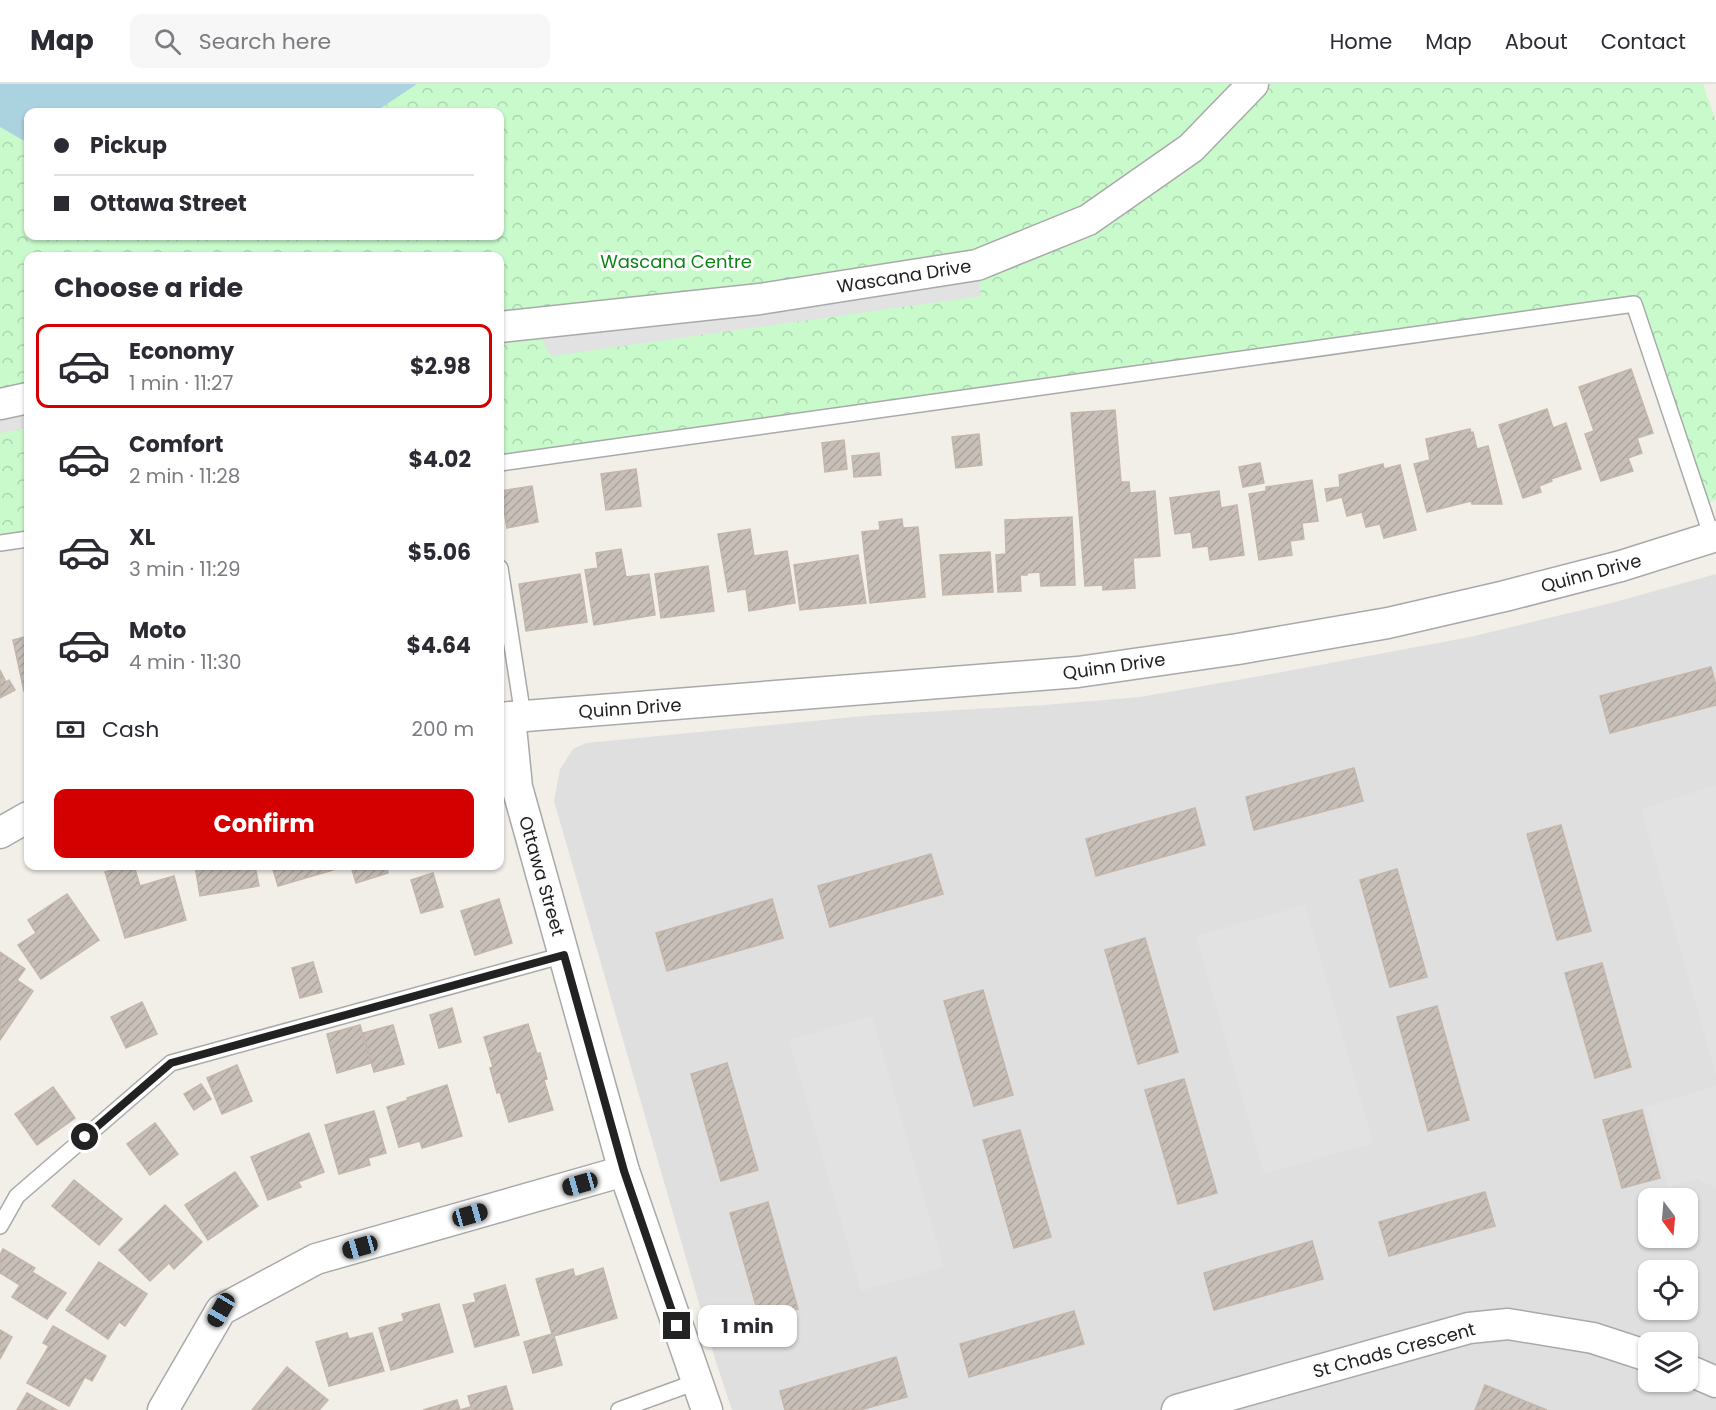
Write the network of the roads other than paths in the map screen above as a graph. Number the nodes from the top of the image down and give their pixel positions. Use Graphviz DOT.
graph roads {
  1 [pos="1253,84"];
  2 [pos="504,327"];
  3 [pos="24,399"];
  4 [pos="0,404"];
  5 [pos="504,462"];
  6 [pos="1714,536"];
  7 [pos="24,539"];
  8 [pos="0,543"];
  9 [pos="504,622"];
  10 [pos="511,717"];
  11 [pos="24,818"];
  12 [pos="0,833"];
  13 [pos="564,955"];
  14 [pos="624,1171"];
  15 [pos="0,1226"];
  16 [pos="1638,1353"];
  17 [pos="1698,1374"];
  18 [pos="696,1382"];
  19 [pos="1716,1382"];
  20 [pos="164,1410"];
  21 [pos="619,1410"];
  22 [pos="707,1410"];
  23 [pos="1177,1410"];
  1 -- 2 [label="street, Wascana Drive"];
  3 -- 4 [label="street"];
  5 -- 6 [label="lane"];
  6 -- 10 [label="street, Quinn Drive"];
  7 -- 8 [label="lane"];
  9 -- 10 [label="lane"];
  10 -- 13 [label="street, Ottawa Street"];
  11 -- 12 [label="street"];
  13 -- 14 [label="street, Ottawa Street"];
  13 -- 15 [label="lane"];
  14 -- 18 [label="street, Ottawa Street"];
  14 -- 20 [label="street"];
  16 -- 23 [label="street, St Chads Crescent"];
  17 -- 19 [label="street"];
  18 -- 21 [label="lane"];
  18 -- 22 [label="street, Ottawa Street"];
}
